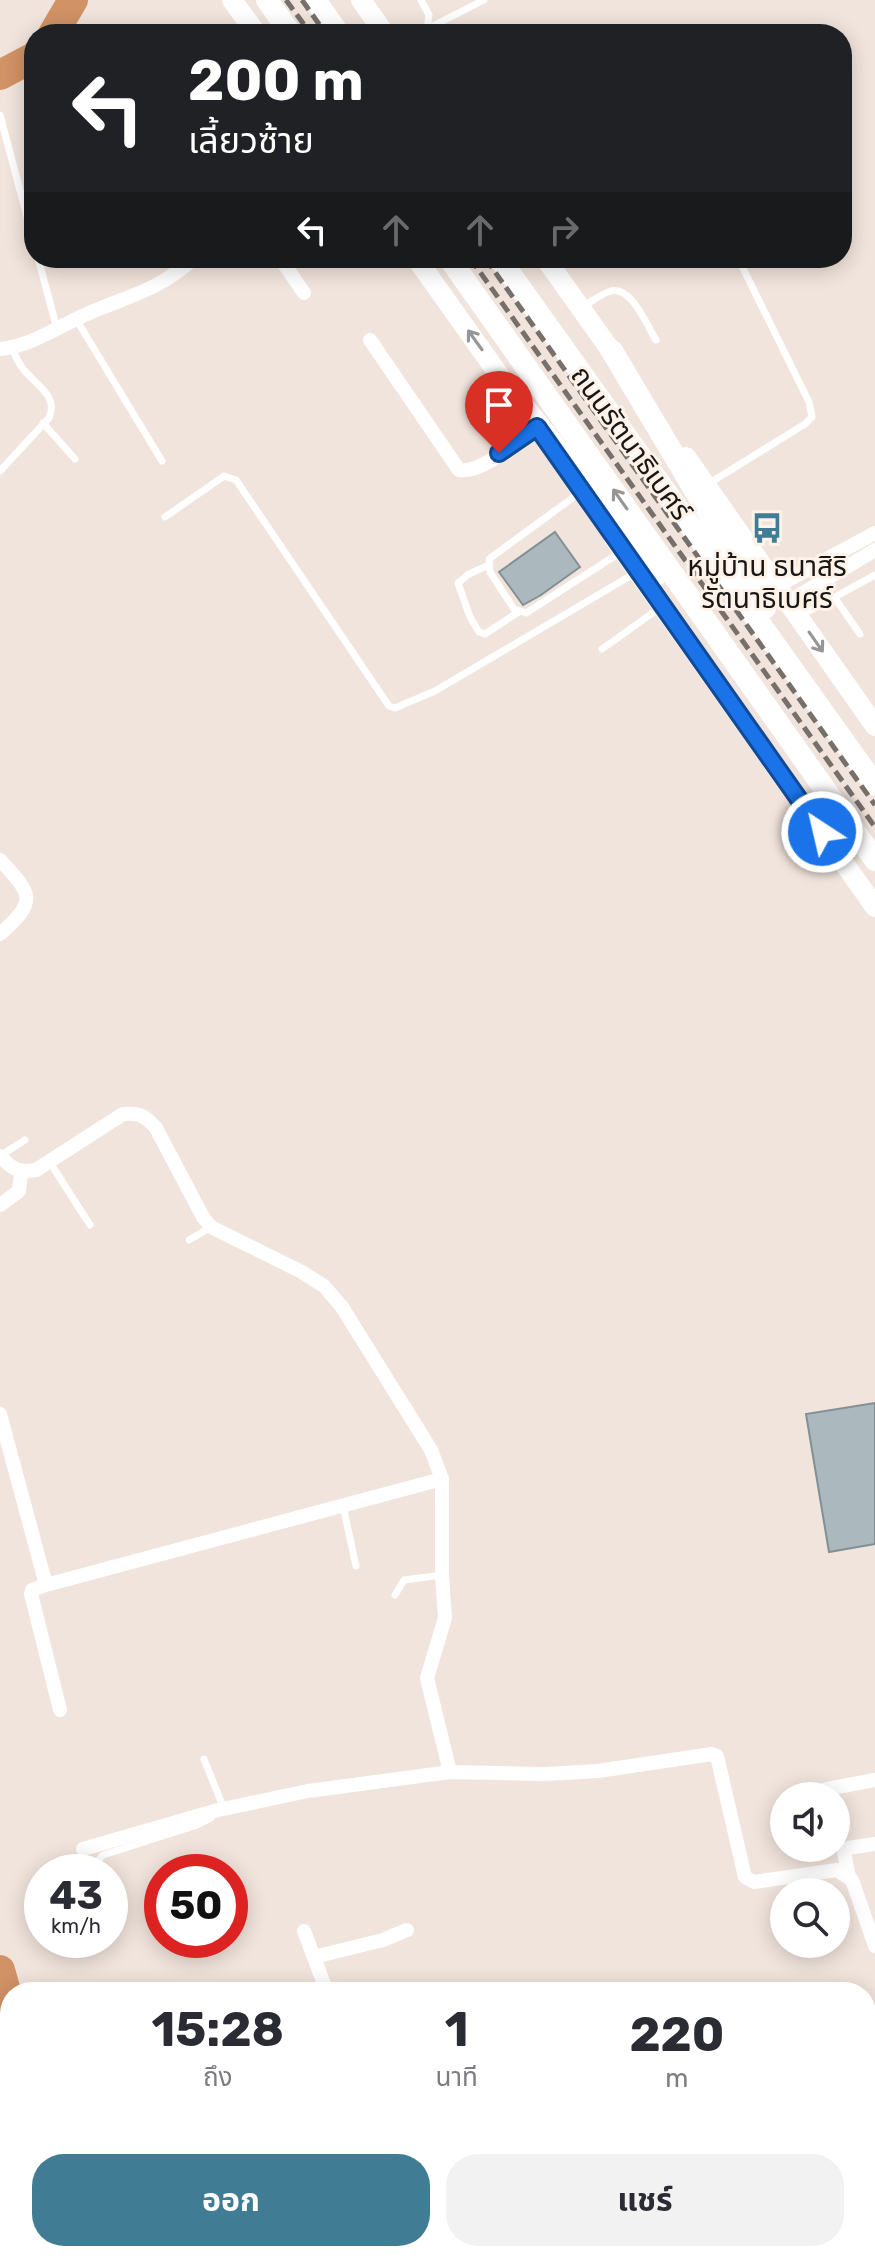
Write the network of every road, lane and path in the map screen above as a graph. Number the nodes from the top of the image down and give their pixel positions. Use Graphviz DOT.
graph roads {
  1 [pos="232,0"];
  2 [pos="267,0"];
  3 [pos="315,0"];
  4 [pos="361,0"];
  5 [pos="421,0"];
  6 [pos="484,0"];
  7 [pos="250,24"];
  8 [pos="284,24"];
  9 [pos="332,24"];
  10 [pos="378,24"];
  11 [pos="426,24"];
  12 [pos="437,24"];
  13 [pos="0,115"];
  14 [pos="24,205"];
  15 [pos="41,268"];
  16 [pos="183,268"];
  17 [pos="287,268"];
  18 [pos="423,268"];
  19 [pos="456,268"];
  20 [pos="506,268"];
  21 [pos="552,268"];
  22 [pos="743,268"];
  23 [pos="304,293"];
  24 [pos="580,308"];
  25 [pos="76,319"];
  26 [pos="57,329"];
  27 [pos="370,340"];
  28 [pos="656,340"];
  29 [pos="5,348"];
  30 [pos="612,351"];
  31 [pos="513,393"];
  32 [pos="43,423"];
  33 [pos="537,427"];
  34 [pos="75,459"];
  35 [pos="162,461"];
  36 [pos="0,471"];
  37 [pos="706,486"];
  38 [pos="582,491"];
  39 [pos="165,517"];
  40 [pos="875,533"];
  41 [pos="875,550"];
  42 [pos="624,551"];
  43 [pos="489,565"];
  44 [pos="638,571"];
  45 [pos="875,575"];
  46 [pos="834,597"];
  47 [pos="788,602"];
  48 [pos="663,606"];
  49 [pos="520,611"];
  50 [pos="860,634"];
  51 [pos="602,649"];
  52 [pos="873,721"];
  53 [pos="847,746"];
  54 [pos="811,770"];
  55 [pos="875,785"];
  56 [pos="0,860"];
  57 [pos="875,860"];
  58 [pos="875,907"];
  59 [pos="0,934"];
  60 [pos="25,1140"];
  61 [pos="0,1156"];
  62 [pos="49,1161"];
  63 [pos="21,1173"];
  64 [pos="0,1205"];
  65 [pos="90,1225"];
  66 [pos="211,1227"];
  67 [pos="189,1240"];
  68 [pos="0,1414"];
  69 [pos="2,1431"];
  70 [pos="442,1479"];
  71 [pos="343,1506"];
  72 [pos="356,1566"];
  73 [pos="442,1575"];
  74 [pos="46,1585"];
  75 [pos="395,1595"];
  76 [pos="60,1710"];
  77 [pos="204,1759"];
  78 [pos="450,1772"];
  79 [pos="875,1780"];
  80 [pos="850,1785"];
  81 [pos="221,1810"];
  82 [pos="875,1844"];
  83 [pos="83,1849"];
  84 [pos="106,1854"];
  85 [pos="838,1862"];
  86 [pos="843,1873"];
  87 [pos="407,1930"];
  88 [pos="304,1931"];
  89 [pos="875,1946"];
  90 [pos="314,1957"];
  91 [pos="323,1982"];
  1 -- 7 [label="main road"];
  2 -- 8 [label="main road"];
  3 -- 9 [label="main road"];
  4 -- 10 [label="main road"];
  5 -- 11 [label="lane"];
  6 -- 12 [label="lane"];
  13 -- 14 [label="lane"];
  15 -- 26 [label="lane"];
  16 -- 25 [label="street"];
  17 -- 23 [label="street"];
  31 -- 18 [label="main road, one-way"];
  54 -- 19 [label="main road, ถนนรัตนาธิเบศร์, one-way"];
  20 -- 53 [label="main road, ถนนรัตนาธิเบศร์"];
  21 -- 24 [label="main road, ถนนรัตนาธิเบศร์"];
  22 -- 37 [label="lane"];
  24 -- 28 [label="lane"];
  24 -- 30 [label="main road, ถนนรัตนาธิเบศร์"];
  25 -- 26 [label="street"];
  25 -- 35 [label="lane"];
  26 -- 29 [label="street"];
  27 -- 33 [label="street"];
  29 -- 32 [label="lane"];
  30 -- 37 [label="main road, ถนนรัตนาธิเบศร์"];
  30 -- 53 [label="main road"];
  31 -- 33 [label="main road"];
  31 -- 54 [label="main road"];
  32 -- 34 [label="lane"];
  32 -- 36 [label="lane"];
  33 -- 38 [label="main road"];
  37 -- 47 [label="main road, ถนนรัตนาธิเบศร์"];
  38 -- 42 [label="main road"];
  38 -- 43 [label="lane"];
  39 -- 44 [label="lane"];
  40 -- 47 [label="street"];
  41 -- 47 [label="street"];
  42 -- 44 [label="main road"];
  42 -- 49 [label="lane"];
  43 -- 49 [label="lane"];
  43 -- 49 [label="lane"];
  44 -- 48 [label="main road"];
  45 -- 46 [label="lane"];
  46 -- 47 [label="lane"];
  46 -- 50 [label="lane"];
  47 -- 52 [label="main road, ถนนรัตนาธิเบศร์, one-way"];
  48 -- 51 [label="lane"];
  48 -- 58 [label="main road"];
  53 -- 55 [label="main road, ถนนรัตนาธิเบศร์"];
  54 -- 57 [label="main road, ถนนรัตนาธิเบศร์"];
  56 -- 59 [label="street"];
  60 -- 61 [label="lane"];
  61 -- 63 [label="street"];
  62 -- 63 [label="street"];
  62 -- 65 [label="lane"];
  62 -- 66 [label="street"];
  63 -- 64 [label="street"];
  66 -- 67 [label="lane"];
  66 -- 70 [label="street"];
  68 -- 69 [label="street"];
  69 -- 74 [label="street"];
  70 -- 71 [label="street"];
  70 -- 73 [label="street"];
  71 -- 72 [label="lane"];
  71 -- 74 [label="street"];
  73 -- 75 [label="lane"];
  73 -- 78 [label="street"];
  74 -- 76 [label="street"];
  77 -- 81 [label="lane"];
  78 -- 81 [label="street"];
  78 -- 86 [label="street"];
  79 -- 80 [label="street"];
  81 -- 83 [label="street"];
  81 -- 84 [label="lane"];
  82 -- 86 [label="street"];
  85 -- 86 [label="street"];
  86 -- 89 [label="street"];
  87 -- 90 [label="street"];
  88 -- 90 [label="street"];
  90 -- 91 [label="street"];
}
